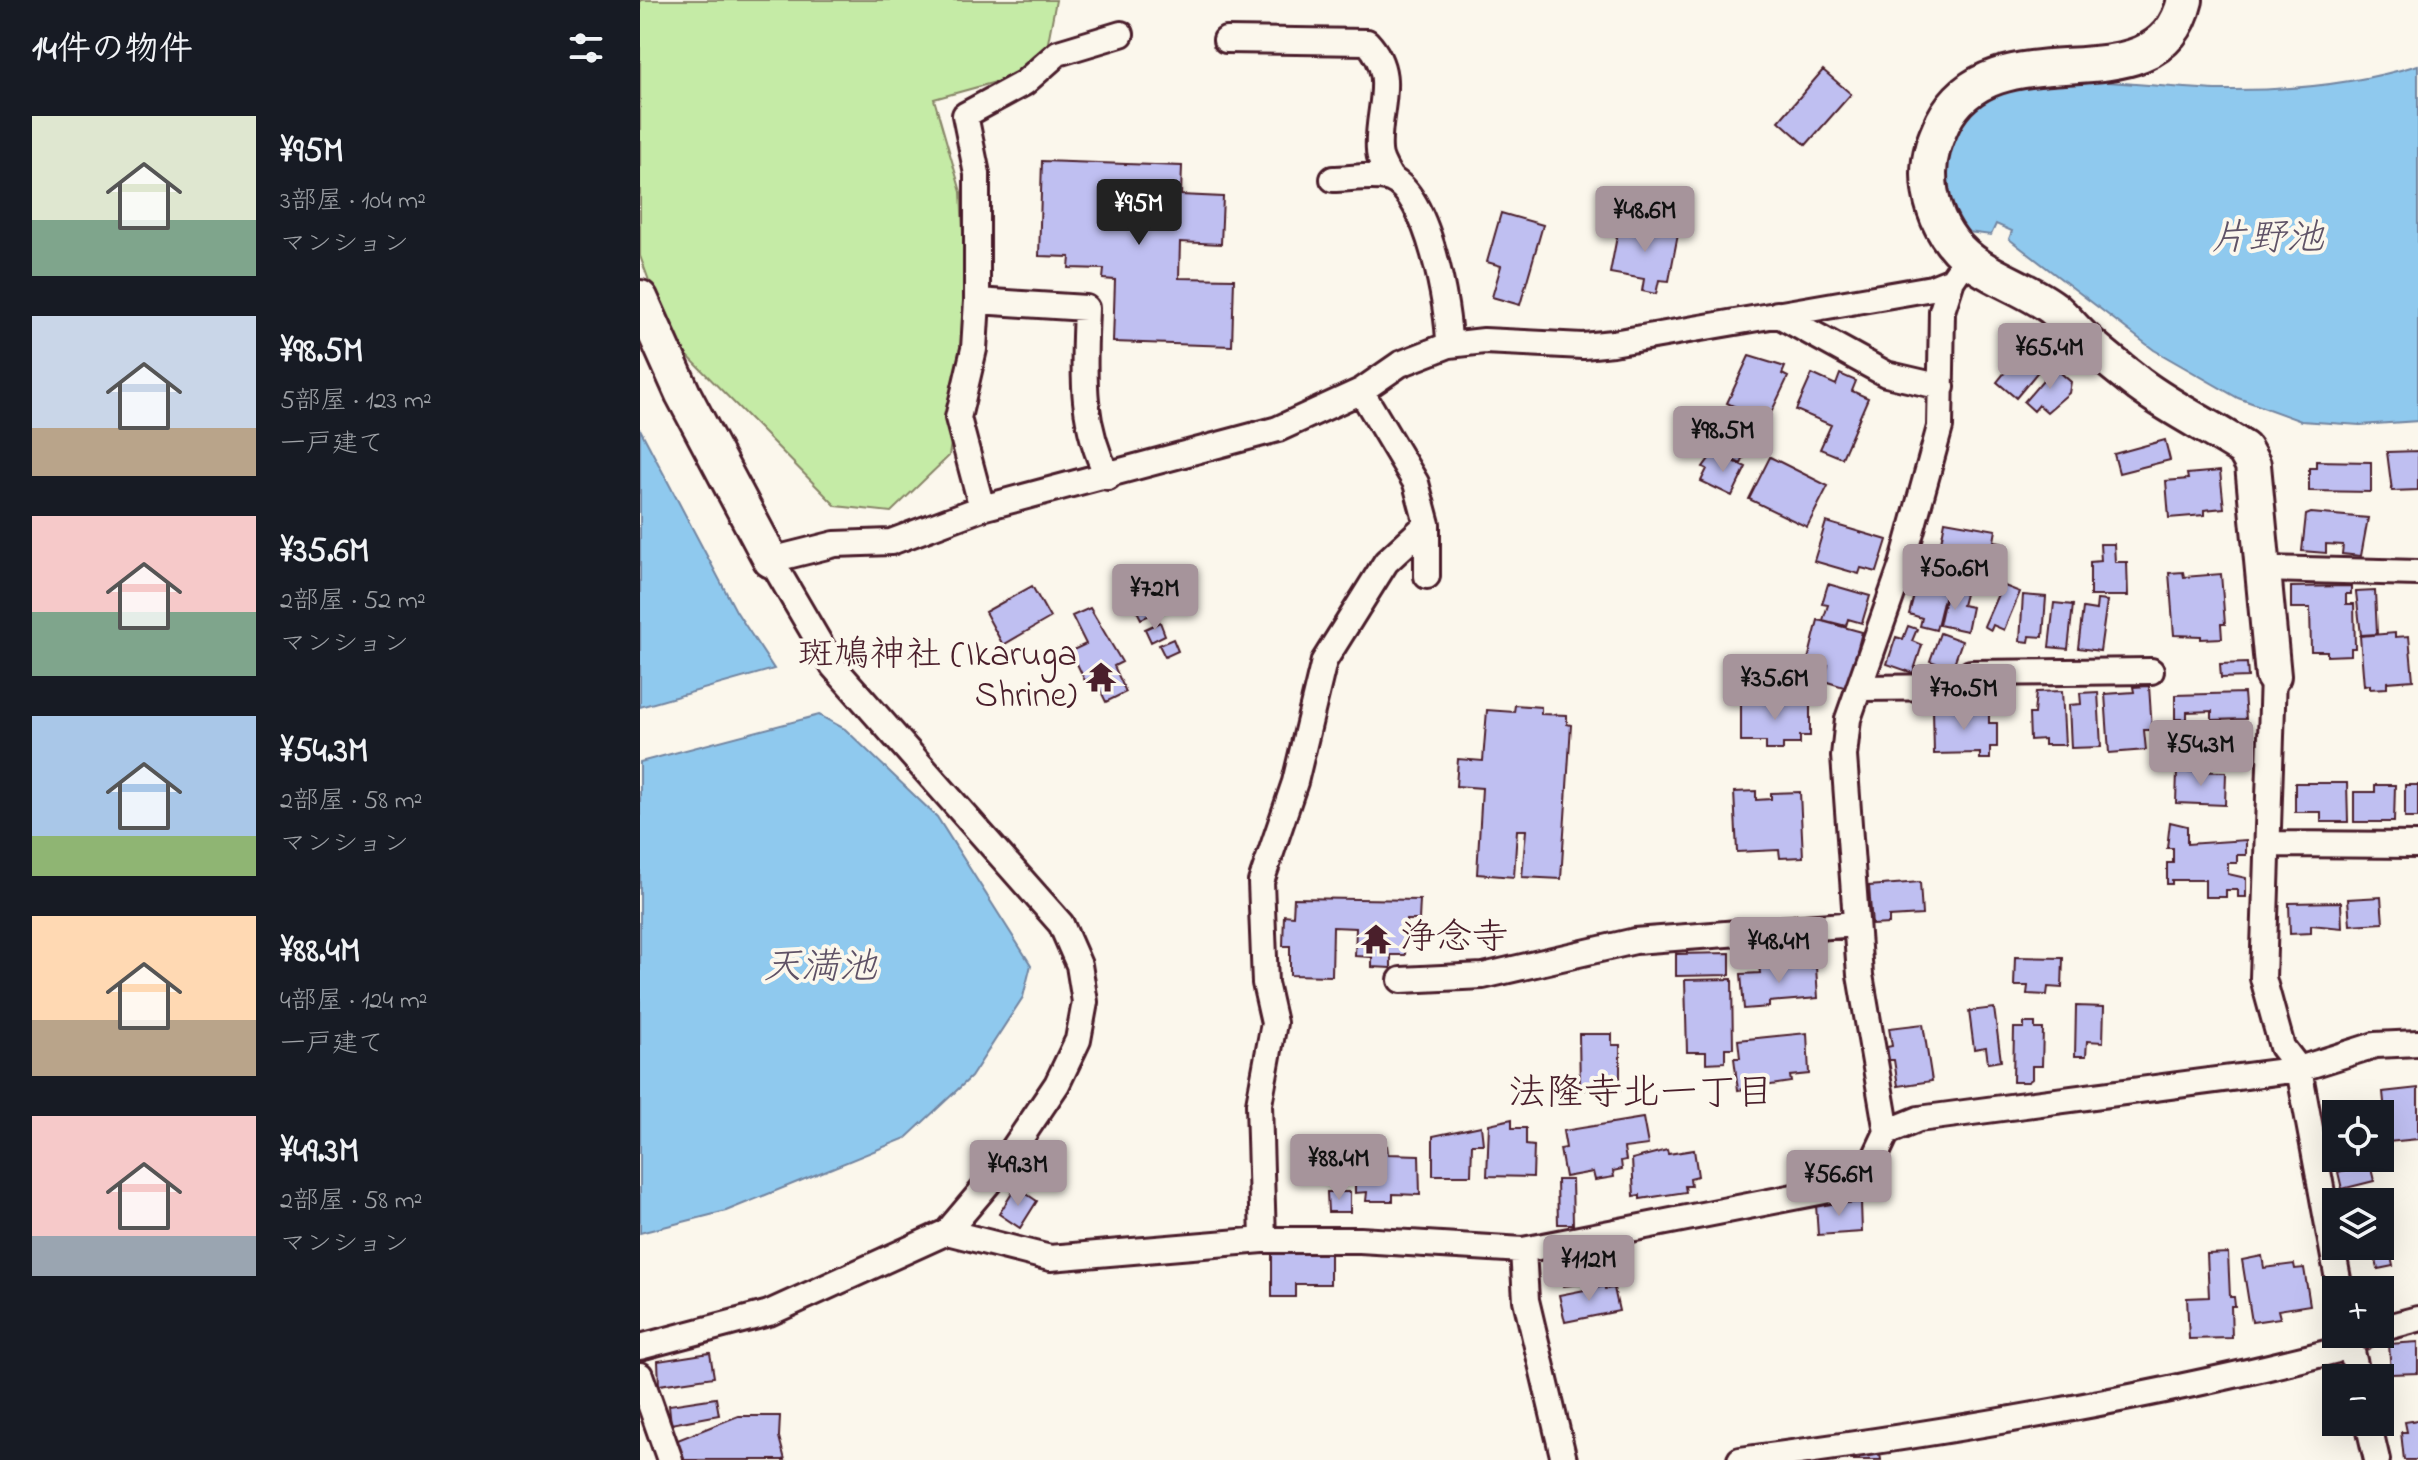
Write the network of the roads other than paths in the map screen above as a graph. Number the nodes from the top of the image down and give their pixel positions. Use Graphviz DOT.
graph roads {
  1 [pos="2185,0"];
  2 [pos="1121,34"];
  3 [pos="1226,40"];
  4 [pos="1333,179"];
  5 [pos="1391,179"];
  6 [pos="1960,269"];
  7 [pos="640,298"];
  8 [pos="977,301"];
  9 [pos="1777,314"];
  10 [pos="1449,345"];
  11 [pos="1942,387"];
  12 [pos="1361,391"];
  13 [pos="1108,477"];
  14 [pos="982,508"];
  15 [pos="1427,524"];
  16 [pos="771,560"];
  17 [pos="2263,569"];
  18 [pos="2418,573"];
  19 [pos="1427,576"];
  20 [pos="2151,671"];
  21 [pos="2273,676"];
  22 [pos="1859,688"];
  23 [pos="2269,844"];
  24 [pos="2418,845"];
  25 [pos="1856,924"];
  26 [pos="1401,980"];
  27 [pos="2418,1043"];
  28 [pos="2299,1069"];
  29 [pos="1887,1132"];
  30 [pos="947,1232"];
  31 [pos="1263,1240"];
  32 [pos="1523,1250"];
  33 [pos="2337,1276"];
  34 [pos="2418,1319"];
  35 [pos="2394,1325"];
  36 [pos="640,1347"];
  37 [pos="2338,1348"];
  38 [pos="640,1375"];
  39 [pos="2371,1436"];
  40 [pos="670,1460"];
  41 [pos="1564,1460"];
  42 [pos="1740,1460"];
  43 [pos="2377,1460"];
  1 -- 6 [label="street"];
  2 -- 8 [label="street"];
  3 -- 5 [label="street"];
  4 -- 5 [label="street"];
  5 -- 10 [label="street"];
  6 -- 9 [label="street"];
  6 -- 11 [label="street"];
  6 -- 17 [label="street"];
  7 -- 16 [label="street"];
  8 -- 13 [label="street"];
  8 -- 14 [label="street"];
  9 -- 10 [label="street"];
  9 -- 11 [label="street"];
  10 -- 12 [label="street"];
  11 -- 22 [label="street"];
  12 -- 13 [label="street"];
  12 -- 15 [label="street"];
  13 -- 14 [label="street"];
  14 -- 16 [label="street"];
  15 -- 19 [label="street"];
  15 -- 31 [label="street"];
  16 -- 30 [label="street"];
  17 -- 18 [label="street"];
  17 -- 21 [label="street"];
  20 -- 22 [label="street"];
  21 -- 23 [label="street"];
  22 -- 25 [label="street"];
  23 -- 24 [label="street"];
  23 -- 28 [label="street"];
  25 -- 26 [label="street"];
  25 -- 29 [label="street"];
  27 -- 28 [label="street"];
  28 -- 29 [label="street"];
  28 -- 33 [label="street"];
  29 -- 32 [label="street"];
  30 -- 31 [label="street"];
  30 -- 36 [label="street"];
  31 -- 32 [label="street"];
  32 -- 41 [label="street"];
  34 -- 35 [label="street"];
  37 -- 42 [label="street"];
  38 -- 40 [label="street"];
  39 -- 43 [label="street"];
}
